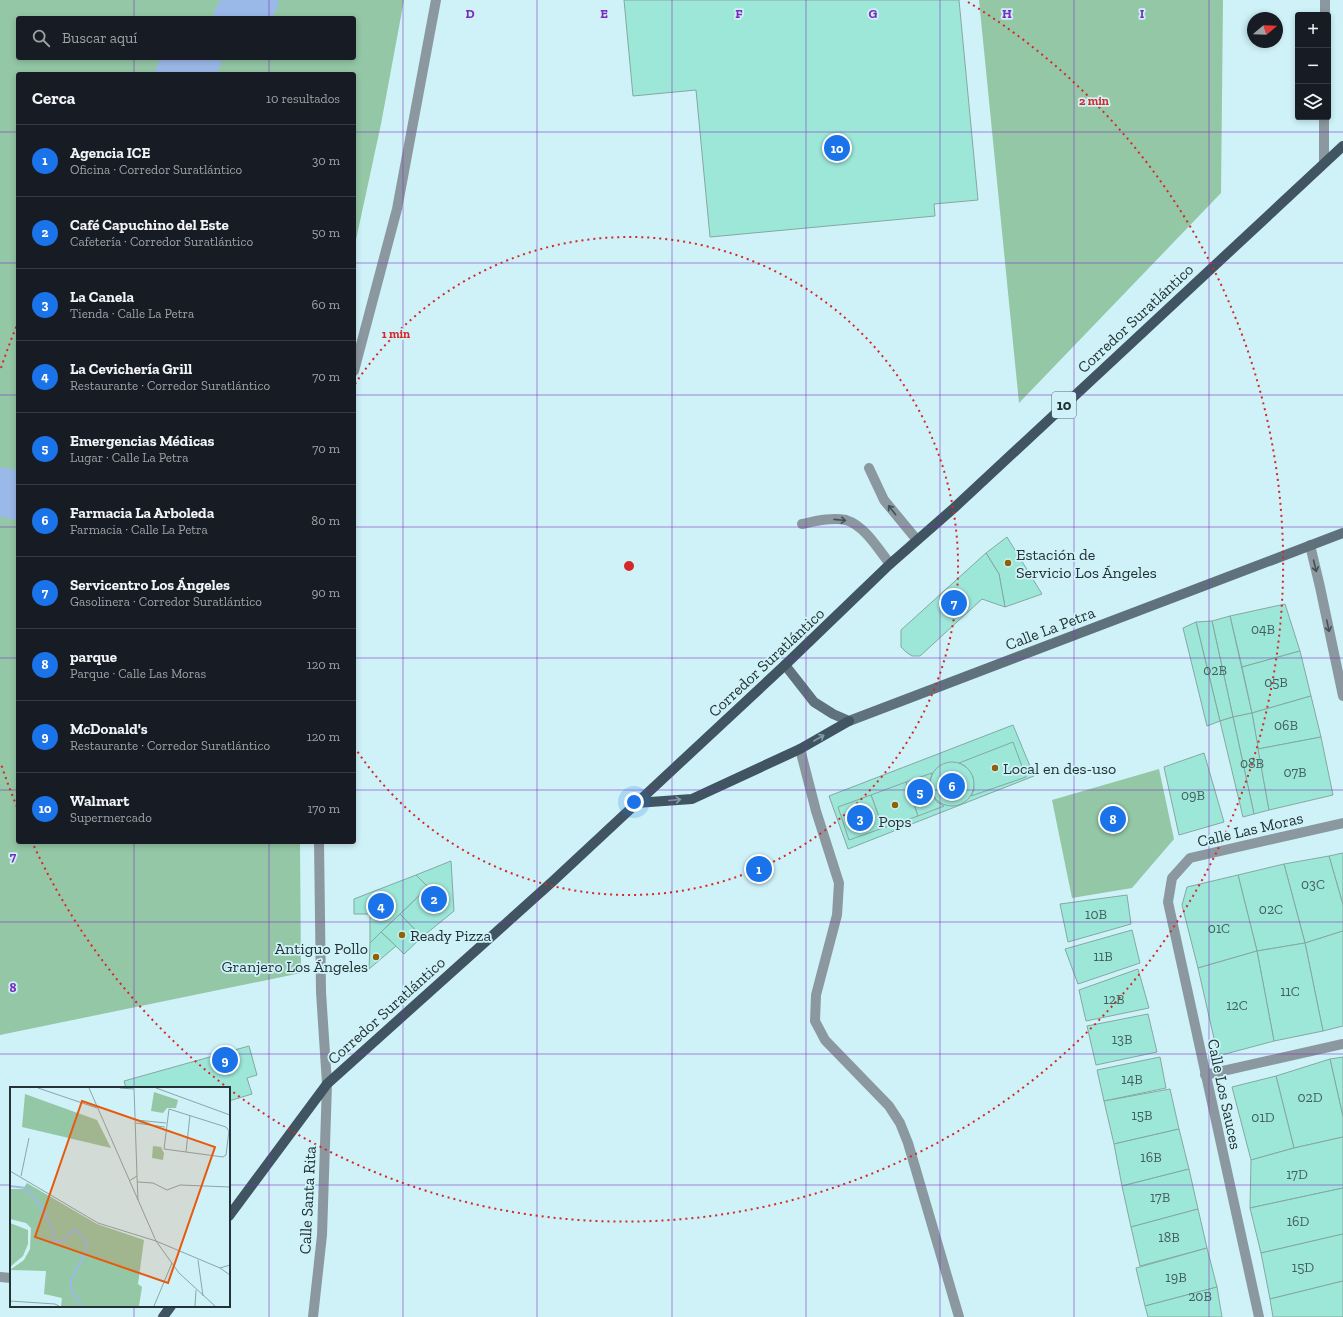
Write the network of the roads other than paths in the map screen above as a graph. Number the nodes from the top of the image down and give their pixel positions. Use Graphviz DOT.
graph roads {
  1 [pos="436,0"];
  2 [pos="1325,0"];
  3 [pos="1325,12"];
  4 [pos="1324,120"];
  5 [pos="1343,146"];
  6 [pos="1324,162"];
  7 [pos="356,363"];
  8 [pos="869,468"];
  9 [pos="802,524"];
  10 [pos="1342,536"];
  11 [pos="917,540"];
  12 [pos="1310,545"];
  13 [pos="890,564"];
  14 [pos="785,665"];
  15 [pos="1343,696"];
  16 [pos="849,721"];
  17 [pos="800,749"];
  18 [pos="636,803"];
  19 [pos="1343,823"];
  20 [pos="319,844"];
  21 [pos="1172,878"];
  22 [pos="1343,1044"];
  23 [pos="1205,1075"];
  24 [pos="327,1084"];
  25 [pos="230,1215"];
  26 [pos="0,1277"];
  27 [pos="10,1278"];
  28 [pos="170,1307"];
  29 [pos="163,1317"];
  30 [pos="313,1317"];
  31 [pos="959,1317"];
  32 [pos="1259,1317"];
  1 -- 7 [label="street"];
  2 -- 3 [label="street"];
  4 -- 6 [label="street"];
  5 -- 6 [label="main road, Corredor Suratlántico / 10"];
  6 -- 11 [label="main road, Corredor Suratlántico / 10"];
  11 -- 8 [label="street, one-way"];
  9 -- 13 [label="street, one-way"];
  10 -- 12 [label="street, Calle La Petra"];
  11 -- 13 [label="main road, Corredor Suratlántico / 10"];
  12 -- 15 [label="street, one-way"];
  12 -- 16 [label="street, Calle La Petra"];
  13 -- 14 [label="main road, Corredor Suratlántico / 10"];
  14 -- 16 [label="street"];
  14 -- 18 [label="main road, Corredor Suratlántico / 10"];
  17 -- 16 [label="main road, one-way"];
  18 -- 17 [label="main road, one-way"];
  17 -- 31 [label="street"];
  18 -- 24 [label="main road, Corredor Suratlántico / 10"];
  19 -- 21 [label="street, Calle Las Moras"];
  20 -- 24 [label="street, Calle Santa Rita"];
  21 -- 23 [label="street, Calle Los Sauces"];
  22 -- 23 [label="street"];
  23 -- 32 [label="street, Calle Los Sauces"];
  24 -- 25 [label="main road, Corredor Suratlántico / 10"];
  24 -- 30 [label="street, Calle Santa Rita"];
  26 -- 27 [label="street"];
  28 -- 29 [label="main road"];
}
